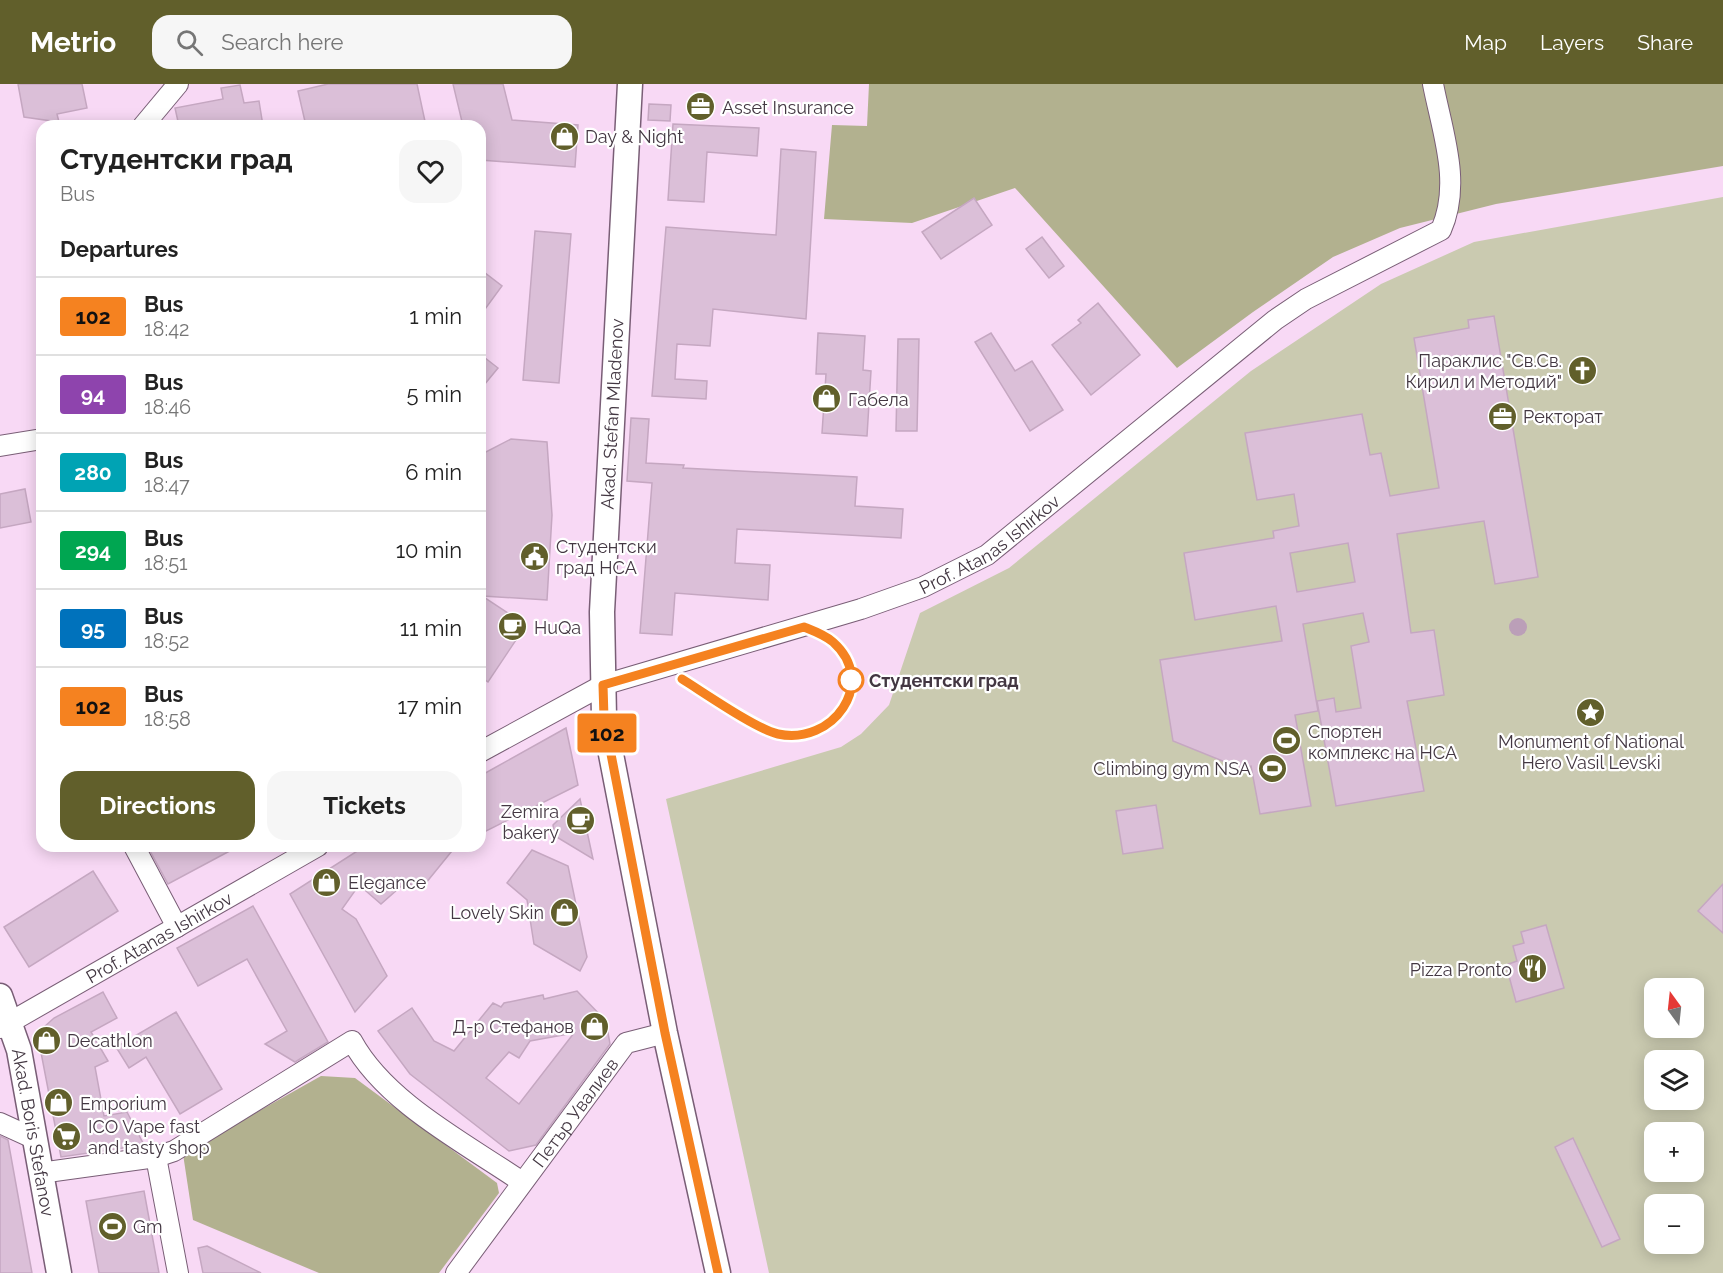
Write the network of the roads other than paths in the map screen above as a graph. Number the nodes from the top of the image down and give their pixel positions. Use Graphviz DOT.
graph roads {
  1 [pos="178,84"];
  2 [pos="630,84"];
  3 [pos="1433,84"];
  4 [pos="148,120"];
  5 [pos="36,440"];
  6 [pos="0,446"];
  7 [pos="603,685"];
  8 [pos="486,749"];
  9 [pos="137,852"];
  10 [pos="308,852"];
  11 [pos="177,927"];
  12 [pos="0,996"];
  13 [pos="6,1024"];
  14 [pos="665,1033"];
  15 [pos="0,1124"];
  16 [pos="34,1139"];
  17 [pos="156,1157"];
  18 [pos="40,1173"];
  19 [pos="522,1182"];
  20 [pos="59,1273"];
  21 [pos="178,1273"];
  22 [pos="456,1273"];
  23 [pos="718,1273"];
  1 -- 4 [label="street"];
  2 -- 7 [label="street, Akad. Stefan Mladenov"];
  3 -- 7 [label="street, Prof. Atanas Ishirkov"];
  5 -- 6 [label="street"];
  7 -- 8 [label="street, Prof. Atanas Ishirkov"];
  7 -- 14 [label="street, Akad. Stefan Mladenov"];
  9 -- 11 [label="street"];
  10 -- 11 [label="street, Prof. Atanas Ishirkov"];
  11 -- 13 [label="street, Prof. Atanas Ishirkov"];
  12 -- 13 [label="street, Akad. Boris Stefanov"];
  13 -- 16 [label="street, Akad. Boris Stefanov"];
  14 -- 19 [label="street"];
  14 -- 23 [label="street, Akad. Stefan Mladenov"];
  15 -- 16 [label="street"];
  16 -- 18 [label="street, Akad. Boris Stefanov"];
  17 -- 18 [label="street"];
  17 -- 19 [label="street"];
  17 -- 21 [label="street"];
  18 -- 20 [label="street, Akad. Boris Stefanov"];
  19 -- 22 [label="street"];
}
